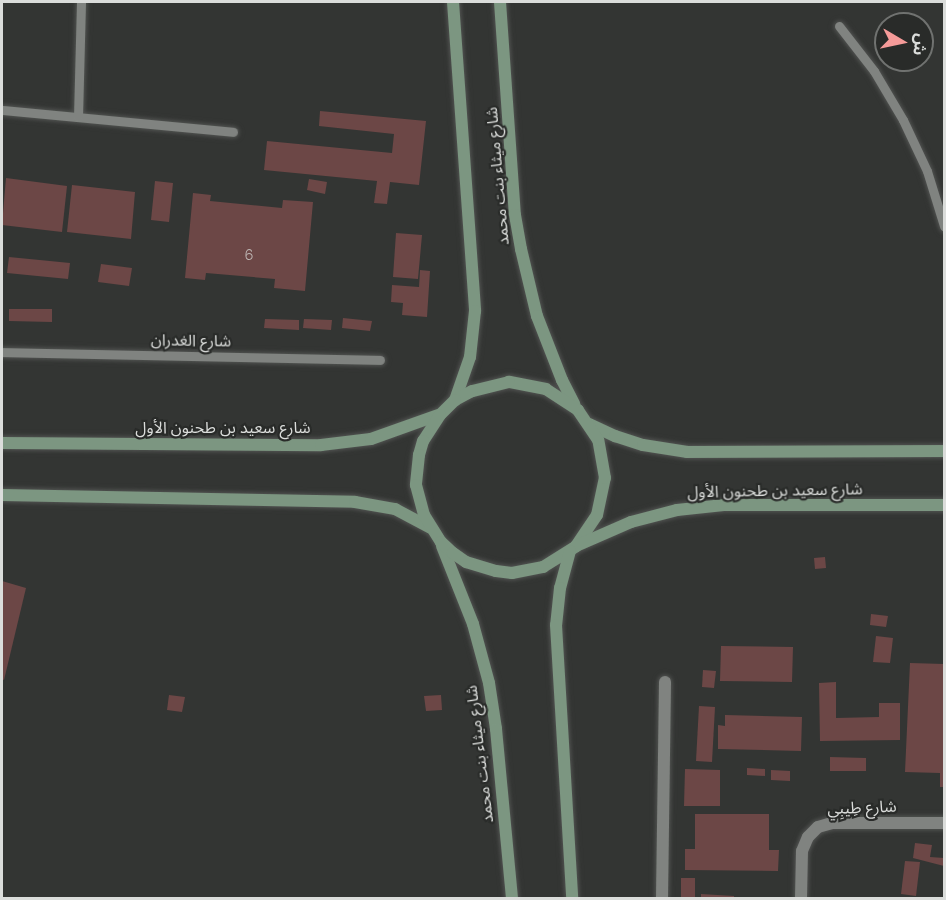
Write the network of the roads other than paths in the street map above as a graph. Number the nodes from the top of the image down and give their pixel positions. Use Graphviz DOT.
graph roads {
  1 [pos="81,2"];
  2 [pos="453,2"];
  3 [pos="500,2"];
  4 [pos="839,26"];
  5 [pos="2,110"];
  6 [pos="78,117"];
  7 [pos="233,132"];
  8 [pos="945,226"];
  9 [pos="2,352"];
  10 [pos="380,360"];
  11 [pos="455,400"];
  12 [pos="578,410"];
  13 [pos="440,415"];
  14 [pos="589,424"];
  15 [pos="2,443"];
  16 [pos="945,451"];
  17 [pos="2,495"];
  18 [pos="945,505"];
  19 [pos="431,529"];
  20 [pos="441,542"];
  21 [pos="573,549"];
  22 [pos="665,682"];
  23 [pos="945,823"];
  24 [pos="512,898"];
  25 [pos="572,898"];
  26 [pos="663,898"];
  27 [pos="801,898"];
  1 -- 6 [label="lane"];
  2 -- 11 [label="main road, شارع ميثاء بنت محمد"];
  3 -- 12 [label="main road, شارع ميثاء بنت محمد"];
  4 -- 8 [label="lane"];
  5 -- 6 [label="lane"];
  6 -- 7 [label="lane"];
  9 -- 10 [label="lane, شارع الغدران"];
  11 -- 12 [label="main road"];
  11 -- 13 [label="main road"];
  12 -- 14 [label="main road"];
  13 -- 15 [label="main road, شارع سعيد بن طحنون الأول"];
  13 -- 19 [label="main road"];
  14 -- 16 [label="main road"];
  14 -- 21 [label="main road"];
  17 -- 19 [label="main road"];
  18 -- 21 [label="main road, شارع سعيد بن طحنون الأول"];
  19 -- 20 [label="main road"];
  20 -- 21 [label="main road"];
  20 -- 24 [label="main road, شارع ميثاء بنت محمد"];
  21 -- 25 [label="main road"];
  22 -- 26 [label="street"];
  23 -- 27 [label="street, شارع طِيبِي"];
}
